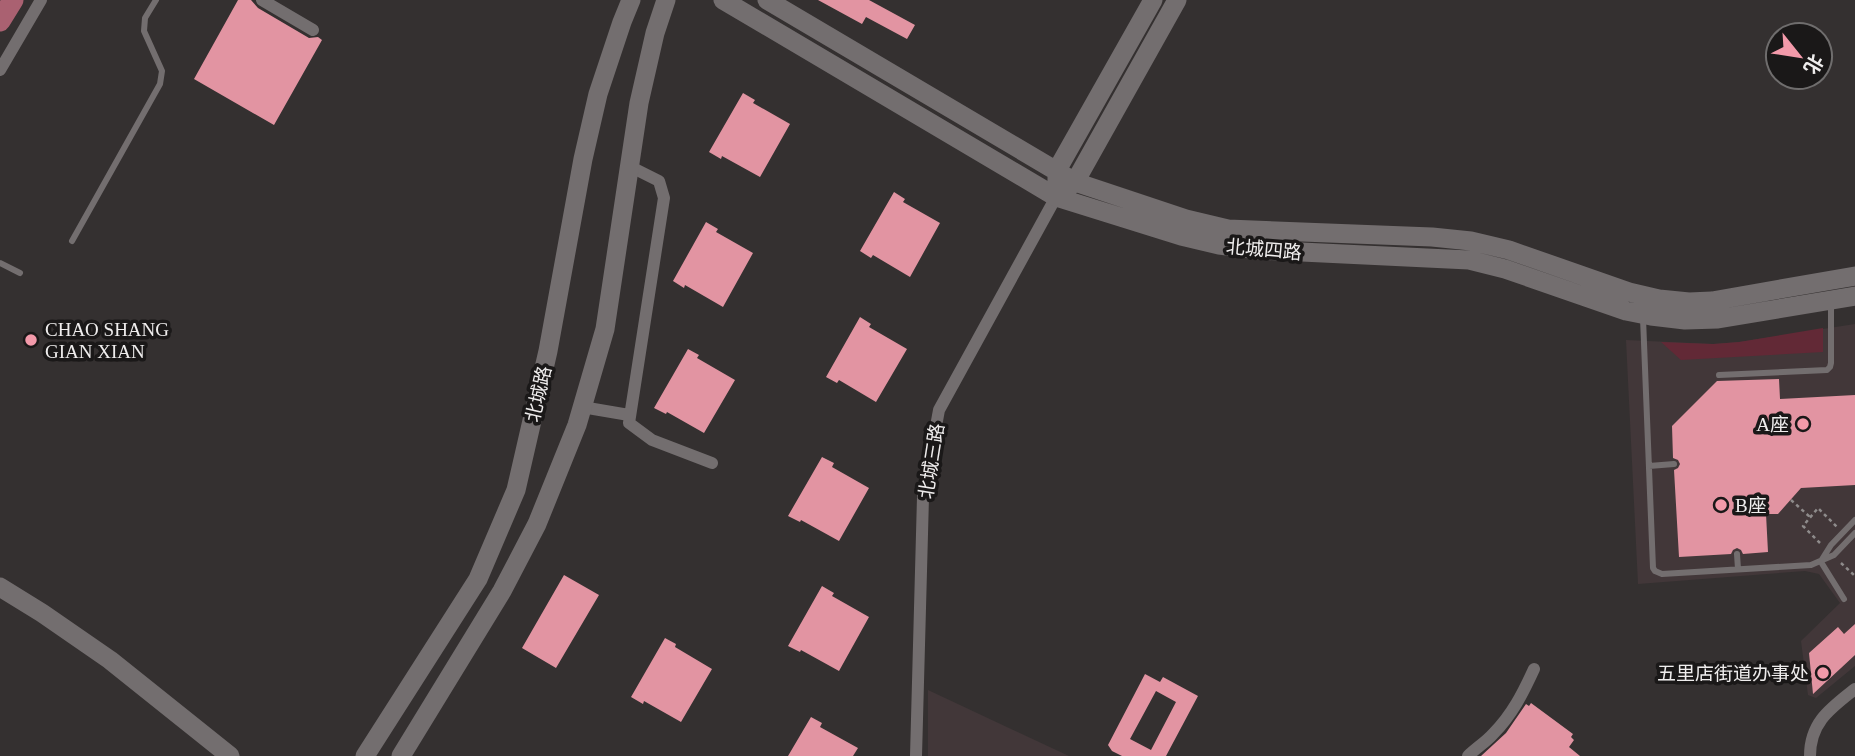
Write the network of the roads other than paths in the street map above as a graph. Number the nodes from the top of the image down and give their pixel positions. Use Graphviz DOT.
graph roads {
  1 [pos="13,0"];
  2 [pos="41,0"];
  3 [pos="156,0"];
  4 [pos="262,0"];
  5 [pos="631,0"];
  6 [pos="666,0"];
  7 [pos="723,0"];
  8 [pos="768,0"];
  9 [pos="1153,0"];
  10 [pos="1177,0"];
  11 [pos="0,22"];
  12 [pos="313,30"];
  13 [pos="0,70"];
  14 [pos="629,166"];
  15 [pos="1057,170"];
  16 [pos="1075,182"];
  17 [pos="1056,197"];
  18 [pos="72,241"];
  19 [pos="0,263"];
  20 [pos="20,273"];
  21 [pos="1855,276"];
  22 [pos="1855,296"];
  23 [pos="1831,300"];
  24 [pos="1642,305"];
  25 [pos="1719,375"];
  26 [pos="582,407"];
  27 [pos="629,415"];
  28 [pos="712,463"];
  29 [pos="1674,464"];
  30 [pos="1649,466"];
  31 [pos="1855,520"];
  32 [pos="1855,533"];
  33 [pos="1737,554"];
  34 [pos="1821,562"];
  35 [pos="1738,569"];
  36 [pos="0,587"];
  37 [pos="1844,599"];
  38 [pos="1534,669"];
  39 [pos="1855,689"];
  40 [pos="230,756"];
  41 [pos="365,756"];
  42 [pos="401,756"];
  43 [pos="916,756"];
  44 [pos="1468,756"];
  45 [pos="1810,756"];
  1 -- 11 [label="main road"];
  2 -- 13 [label="street"];
  3 -- 18 [label="lane"];
  4 -- 12 [label="street"];
  5 -- 41 [label="main road, 北城路"];
  6 -- 14 [label="main road"];
  7 -- 17 [label="main road, 北城四路"];
  8 -- 15 [label="main road, 北城四路"];
  9 -- 15 [label="main road, 北城三路"];
  10 -- 16 [label="main road, 北城三路"];
  14 -- 26 [label="main road"];
  14 -- 27 [label="street"];
  15 -- 16 [label="main road, 北城四路"];
  15 -- 17 [label="main road, 北城三路"];
  16 -- 17 [label="main road, 北城三路"];
  16 -- 24 [label="main road, 北城四路"];
  17 -- 24 [label="main road, 北城四路"];
  17 -- 43 [label="street, 北城三路"];
  19 -- 20 [label="lane"];
  21 -- 24 [label="main road, 北城四路"];
  22 -- 23 [label="main road, 北城四路"];
  23 -- 24 [label="main road, 北城四路"];
  23 -- 25 [label="lane"];
  24 -- 30 [label="lane"];
  26 -- 27 [label="street"];
  26 -- 42 [label="main road"];
  27 -- 28 [label="street"];
  29 -- 30 [label="lane"];
  30 -- 35 [label="lane"];
  31 -- 34 [label="lane"];
  32 -- 34 [label="lane"];
  33 -- 35 [label="lane"];
  34 -- 35 [label="lane"];
  34 -- 37 [label="lane"];
  36 -- 40 [label="main road"];
  38 -- 44 [label="street"];
  39 -- 45 [label="street"];
}
